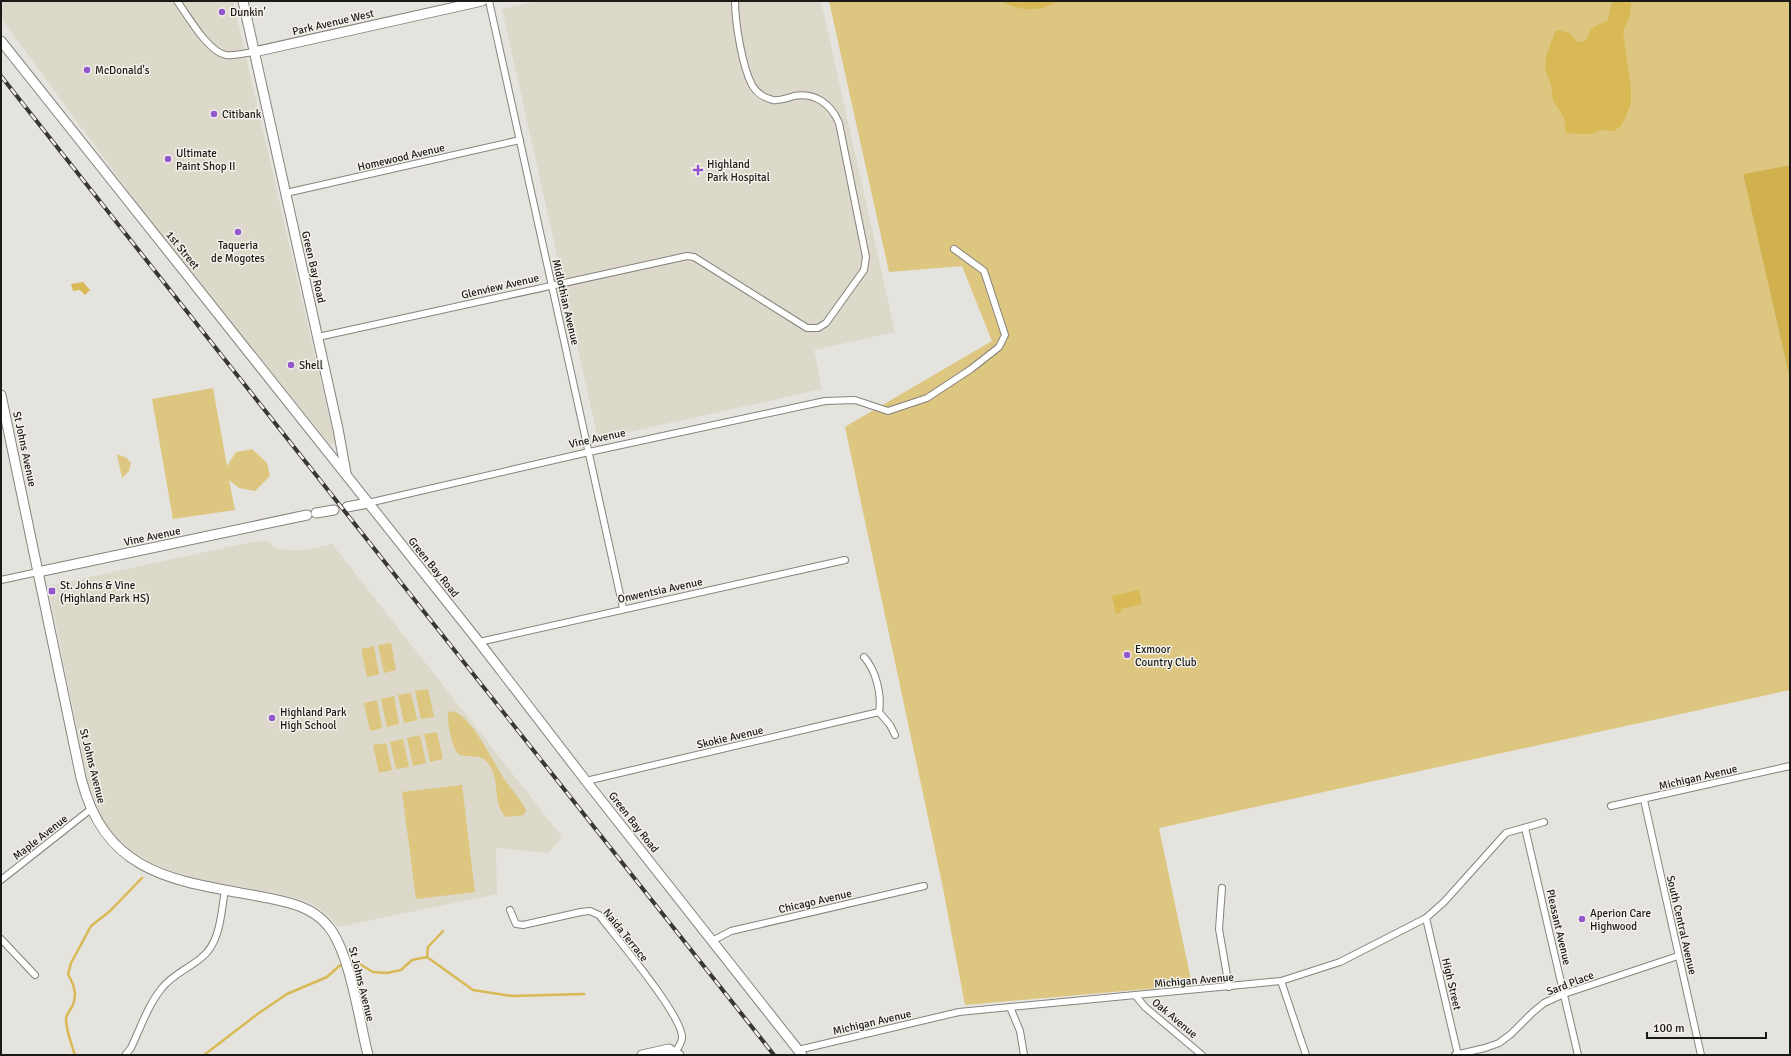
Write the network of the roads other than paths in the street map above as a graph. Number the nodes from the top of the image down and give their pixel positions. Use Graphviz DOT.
graph roads {
  1 [pos="177,1"];
  2 [pos="243,1"];
  3 [pos="482,1"];
  4 [pos="489,1"];
  5 [pos="735,1"];
  6 [pos="1,41"];
  7 [pos="254,52"];
  8 [pos="520,140"];
  9 [pos="286,193"];
  10 [pos="954,249"];
  11 [pos="551,285"];
  12 [pos="318,337"];
  13 [pos="1,395"];
  14 [pos="589,452"];
  15 [pos="346,474"];
  16 [pos="368,503"];
  17 [pos="347,507"];
  18 [pos="334,510"];
  19 [pos="845,560"];
  20 [pos="38,572"];
  21 [pos="1,580"];
  22 [pos="624,608"];
  23 [pos="479,642"];
  24 [pos="864,657"];
  25 [pos="879,712"];
  26 [pos="894,735"];
  27 [pos="1790,766"];
  28 [pos="586,781"];
  29 [pos="1644,800"];
  30 [pos="1611,806"];
  31 [pos="91,809"];
  32 [pos="1544,822"];
  33 [pos="1525,828"];
  34 [pos="1,880"];
  35 [pos="924,886"];
  36 [pos="1222,888"];
  37 [pos="225,890"];
  38 [pos="510,910"];
  39 [pos="1426,918"];
  40 [pos="1,939"];
  41 [pos="712,941"];
  42 [pos="1678,956"];
  43 [pos="35,975"];
  44 [pos="1282,981"];
  45 [pos="1230,987"];
  46 [pos="1564,994"];
  47 [pos="1135,995"];
  48 [pos="1010,1007"];
  49 [pos="800,1052"];
  50 [pos="678,1053"];
  51 [pos="126,1054"];
  52 [pos="368,1055"];
  53 [pos="642,1055"];
  54 [pos="1024,1055"];
  55 [pos="1202,1055"];
  56 [pos="1306,1055"];
  57 [pos="1457,1055"];
  58 [pos="1578,1055"];
  59 [pos="1700,1055"];
  1 -- 7 [label="street, Park Avenue West"];
  2 -- 7 [label="street, Green Bay Road"];
  3 -- 7 [label="street, Park Avenue West"];
  4 -- 8 [label="street, Midlothian Avenue"];
  5 -- 11 [label="street, Glenview Avenue"];
  6 -- 15 [label="street, 1st Street"];
  7 -- 9 [label="street, Green Bay Road"];
  8 -- 9 [label="street, Homewood Avenue"];
  8 -- 11 [label="street, Midlothian Avenue"];
  9 -- 12 [label="street, Green Bay Road"];
  10 -- 14 [label="street, Vine Avenue"];
  11 -- 12 [label="street, Glenview Avenue"];
  11 -- 14 [label="street, Midlothian Avenue"];
  12 -- 15 [label="street, Green Bay Road"];
  13 -- 20 [label="street, St Johns Avenue"];
  14 -- 16 [label="street, Vine Avenue"];
  14 -- 22 [label="street, Midlothian Avenue"];
  15 -- 16 [label="street, Green Bay Road"];
  16 -- 17 [label="street, Vine Avenue"];
  16 -- 23 [label="street, Green Bay Road"];
  18 -- 20 [label="street, Vine Avenue"];
  19 -- 22 [label="street, Onwentsia Avenue"];
  20 -- 21 [label="street, Vine Avenue"];
  20 -- 31 [label="street, St Johns Avenue"];
  22 -- 23 [label="street, Onwentsia Avenue"];
  23 -- 28 [label="street, Green Bay Road"];
  24 -- 25 [label="street"];
  25 -- 26 [label="street"];
  25 -- 28 [label="street, Skokie Avenue"];
  27 -- 29 [label="street, Michigan Avenue"];
  28 -- 41 [label="street, Green Bay Road"];
  29 -- 30 [label="street, Michigan Avenue"];
  29 -- 42 [label="street, South Central Avenue"];
  31 -- 34 [label="street, Maple Avenue"];
  31 -- 37 [label="street, St Johns Avenue"];
  32 -- 33 [label="street, Michigan Avenue"];
  33 -- 39 [label="street, Michigan Avenue"];
  33 -- 46 [label="street, Pleasant Avenue"];
  35 -- 41 [label="street, Chicago Avenue"];
  36 -- 45 [label="street"];
  37 -- 51 [label="street"];
  37 -- 52 [label="street, St Johns Avenue"];
  38 -- 50 [label="street, Naida Terrace"];
  39 -- 44 [label="street, Michigan Avenue"];
  39 -- 57 [label="street, High Street"];
  40 -- 43 [label="street"];
  41 -- 49 [label="street, Green Bay Road"];
  42 -- 46 [label="street, Sard Place"];
  42 -- 59 [label="street, South Central Avenue"];
  44 -- 45 [label="street, Michigan Avenue"];
  44 -- 56 [label="street"];
  45 -- 47 [label="street, Michigan Avenue"];
  46 -- 57 [label="street, Sard Place"];
  46 -- 58 [label="street, Pleasant Avenue"];
  47 -- 48 [label="street, Michigan Avenue"];
  47 -- 55 [label="street, Oak Avenue"];
  48 -- 49 [label="street, Michigan Avenue"];
  48 -- 54 [label="street"];
  50 -- 53 [label="street"];
}
